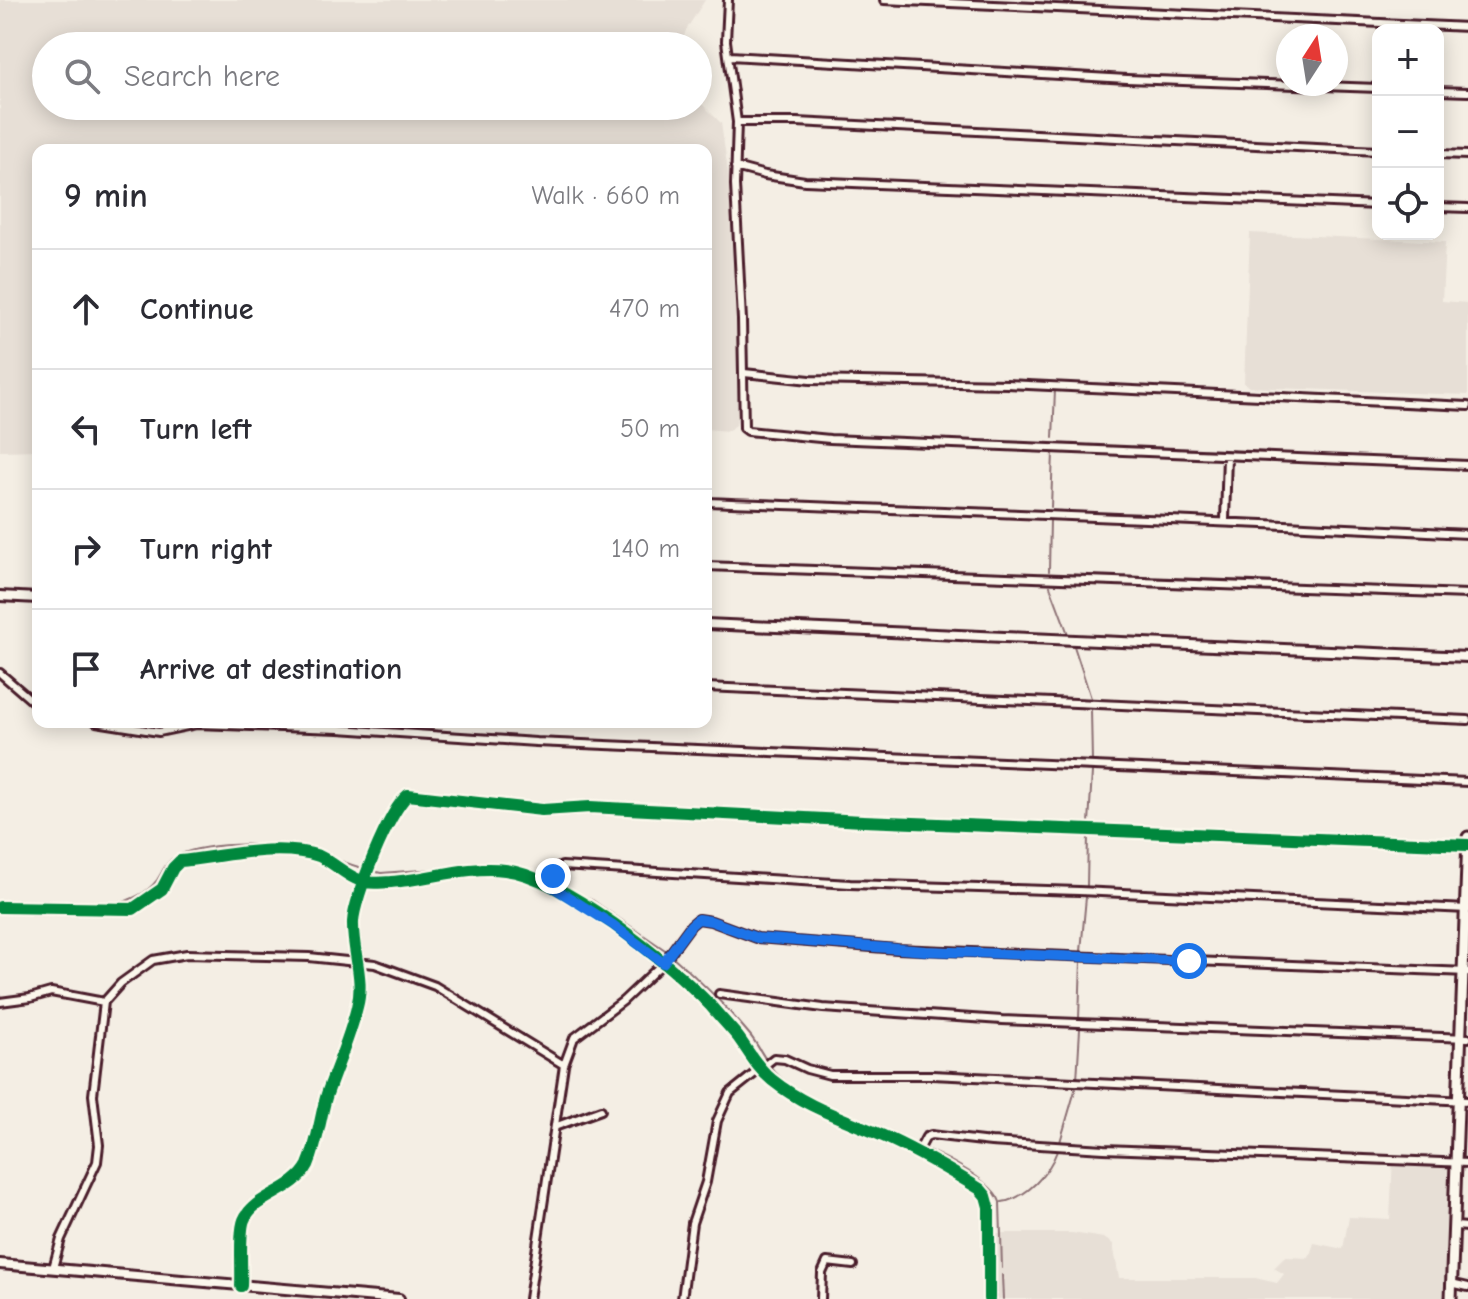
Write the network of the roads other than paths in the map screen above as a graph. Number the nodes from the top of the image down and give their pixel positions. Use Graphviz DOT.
graph roads {
  1 [pos="728,0"];
  2 [pos="884,0"];
  3 [pos="1468,27"];
  4 [pos="730,56"];
  5 [pos="1372,88"];
  6 [pos="1444,91"];
  7 [pos="1468,92"];
  8 [pos="737,122"];
  9 [pos="1372,151"];
  10 [pos="1444,154"];
  11 [pos="1468,155"];
  12 [pos="735,167"];
  13 [pos="1372,205"];
  14 [pos="1444,207"];
  15 [pos="1468,208"];
  16 [pos="744,373"];
  17 [pos="1468,406"];
  18 [pos="1227,456"];
  19 [pos="1468,465"];
  20 [pos="712,502"];
  21 [pos="1225,520"];
  22 [pos="1468,534"];
  23 [pos="712,566"];
  24 [pos="1468,594"];
  25 [pos="0,596"];
  26 [pos="32,598"];
  27 [pos="712,624"];
  28 [pos="1468,657"];
  29 [pos="0,673"];
  30 [pos="712,687"];
  31 [pos="32,701"];
  32 [pos="1468,720"];
  33 [pos="134,728"];
  34 [pos="178,728"];
  35 [pos="311,728"];
  36 [pos="1468,782"];
  37 [pos="1468,837"];
  38 [pos="1468,845"];
  39 [pos="365,882"];
  40 [pos="551,886"];
  41 [pos="0,907"];
  42 [pos="1468,909"];
  43 [pos="356,960"];
  44 [pos="663,963"];
  45 [pos="1466,972"];
  46 [pos="719,994"];
  47 [pos="0,1002"];
  48 [pos="104,1002"];
  49 [pos="1465,1038"];
  50 [pos="765,1064"];
  51 [pos="564,1065"];
  52 [pos="1463,1101"];
  53 [pos="601,1110"];
  54 [pos="557,1126"];
  55 [pos="920,1148"];
  56 [pos="1456,1163"];
  57 [pos="1468,1163"];
  58 [pos="1455,1226"];
  59 [pos="1468,1227"];
  60 [pos="0,1264"];
  61 [pos="853,1265"];
  62 [pos="53,1268"];
  63 [pos="1451,1283"];
  64 [pos="241,1286"];
  65 [pos="1468,1287"];
  66 [pos="339,1296"];
  67 [pos="399,1299"];
  68 [pos="529,1299"];
  69 [pos="682,1299"];
  70 [pos="821,1299"];
  71 [pos="989,1299"];
  72 [pos="1451,1299"];
  1 -- 4 [label="street"];
  2 -- 3 [label="street"];
  4 -- 5 [label="street"];
  4 -- 8 [label="street"];
  6 -- 7 [label="street"];
  8 -- 9 [label="street"];
  8 -- 12 [label="street"];
  10 -- 11 [label="street"];
  12 -- 13 [label="street"];
  12 -- 16 [label="street"];
  14 -- 15 [label="street"];
  16 -- 17 [label="street"];
  16 -- 18 [label="street"];
  18 -- 19 [label="street"];
  18 -- 21 [label="street"];
  20 -- 21 [label="street"];
  21 -- 22 [label="street"];
  23 -- 24 [label="street"];
  25 -- 26 [label="street"];
  27 -- 28 [label="street"];
  29 -- 31 [label="street"];
  30 -- 32 [label="street"];
  33 -- 34 [label="street"];
  35 -- 36 [label="street"];
  37 -- 38 [label="main road"];
  38 -- 39 [label="street"];
  38 -- 42 [label="main road"];
  39 -- 40 [label="street"];
  39 -- 41 [label="street"];
  39 -- 43 [label="street"];
  40 -- 42 [label="street"];
  40 -- 44 [label="street"];
  42 -- 45 [label="main road"];
  43 -- 48 [label="street"];
  43 -- 51 [label="street"];
  43 -- 64 [label="street"];
  44 -- 45 [label="street"];
  44 -- 50 [label="street"];
  44 -- 51 [label="street"];
  45 -- 49 [label="main road"];
  46 -- 49 [label="street"];
  47 -- 48 [label="street"];
  48 -- 62 [label="street"];
  49 -- 52 [label="main road"];
  50 -- 52 [label="street"];
  50 -- 55 [label="street"];
  50 -- 69 [label="street"];
  51 -- 54 [label="street"];
  52 -- 56 [label="main road"];
  53 -- 54 [label="street"];
  54 -- 68 [label="street"];
  55 -- 56 [label="street"];
  55 -- 71 [label="street"];
  56 -- 57 [label="street"];
  56 -- 58 [label="main road"];
  58 -- 59 [label="street"];
  58 -- 63 [label="main road"];
  60 -- 62 [label="street"];
  61 -- 70 [label="street"];
  62 -- 64 [label="street"];
  63 -- 65 [label="street"];
  63 -- 72 [label="main road"];
  64 -- 66 [label="street"];
  66 -- 67 [label="street"];
}
